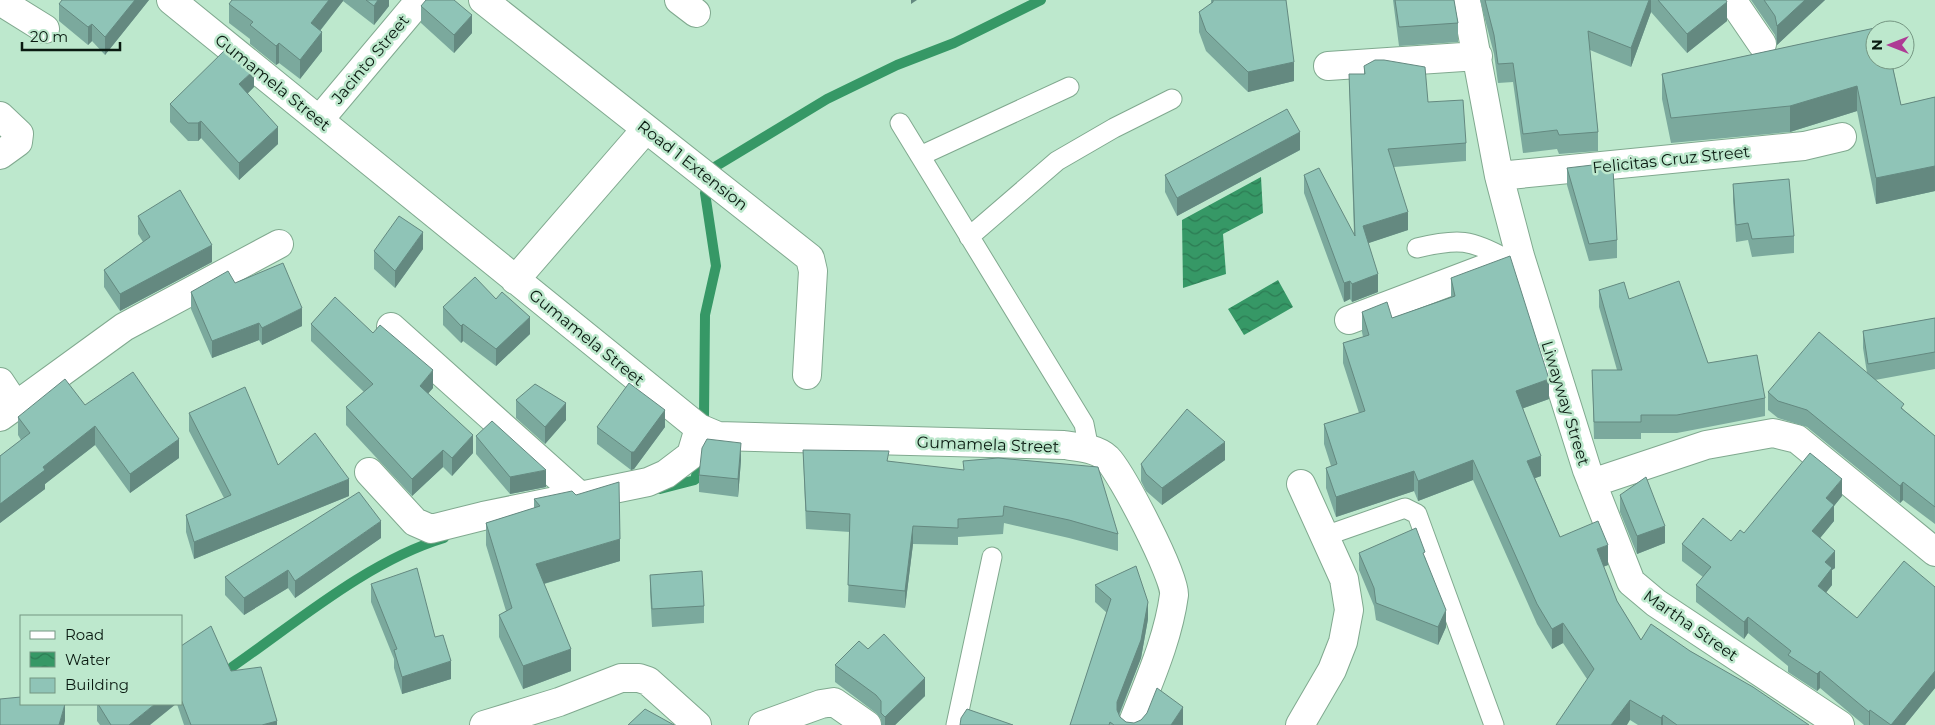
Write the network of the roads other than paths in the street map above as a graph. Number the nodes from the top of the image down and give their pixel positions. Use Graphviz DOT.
graph roads {
  1 [pos="171,0"];
  2 [pos="420,0"];
  3 [pos="484,0"];
  4 [pos="1466,0"];
  5 [pos="1732,0"];
  6 [pos="0,1"];
  7 [pos="46,29"];
  8 [pos="1762,44"];
  9 [pos="1478,56"];
  10 [pos="1328,66"];
  11 [pos="1068,87"];
  12 [pos="1172,99"];
  13 [pos="0,116"];
  14 [pos="320,119"];
  15 [pos="900,123"];
  16 [pos="646,129"];
  17 [pos="1842,137"];
  18 [pos="0,155"];
  19 [pos="920,156"];
  20 [pos="1500,176"];
  21 [pos="969,237"];
  22 [pos="279,244"];
  23 [pos="1417,248"];
  24 [pos="1514,258"];
  25 [pos="515,280"];
  26 [pos="1349,320"];
  27 [pos="391,327"];
  28 [pos="807,375"];
  29 [pos="0,382"];
  30 [pos="8,412"];
  31 [pos="700,428"];
  32 [pos="1089,448"];
  33 [pos="369,472"];
  34 [pos="1592,483"];
  35 [pos="1301,484"];
  36 [pos="581,497"];
  37 [pos="1325,536"];
  38 [pos="1935,552"];
  39 [pos="992,557"];
  40 [pos="495,723"];
  41 [pos="697,725"];
  42 [pos="763,725"];
  43 [pos="867,725"];
  44 [pos="956,725"];
  45 [pos="1132,725"];
  46 [pos="1300,725"];
  47 [pos="1494,725"];
  48 [pos="1840,725"];
  1 -- 14 [label="street, Gumamela Street"];
  2 -- 14 [label="street, Jacinto Street"];
  3 -- 16 [label="street, Road 1 Extension"];
  4 -- 9 [label="street, Liwayway Street"];
  5 -- 8 [label="street"];
  6 -- 7 [label="street"];
  9 -- 10 [label="street"];
  9 -- 20 [label="street, Liwayway Street"];
  11 -- 19 [label="lane"];
  12 -- 21 [label="lane"];
  13 -- 18 [label="street"];
  14 -- 25 [label="street, Gumamela Street"];
  15 -- 19 [label="lane"];
  16 -- 25 [label="street"];
  16 -- 28 [label="street, Road 1 Extension"];
  17 -- 20 [label="street, Felicitas Cruz Street"];
  19 -- 21 [label="lane"];
  20 -- 24 [label="street, Liwayway Street"];
  21 -- 32 [label="lane"];
  22 -- 30 [label="street"];
  23 -- 24 [label="lane"];
  24 -- 26 [label="street"];
  24 -- 34 [label="street, Liwayway Street"];
  25 -- 31 [label="street, Gumamela Street"];
  27 -- 36 [label="street"];
  29 -- 30 [label="street"];
  31 -- 32 [label="street, Gumamela Street"];
  31 -- 36 [label="street"];
  32 -- 45 [label="street"];
  33 -- 36 [label="street"];
  34 -- 38 [label="street, Liwayway Street"];
  34 -- 48 [label="street, Martha Street"];
  35 -- 37 [label="street"];
  37 -- 46 [label="street"];
  37 -- 47 [label="lane"];
  39 -- 44 [label="lane"];
  40 -- 41 [label="street"];
  42 -- 43 [label="street"];
}
